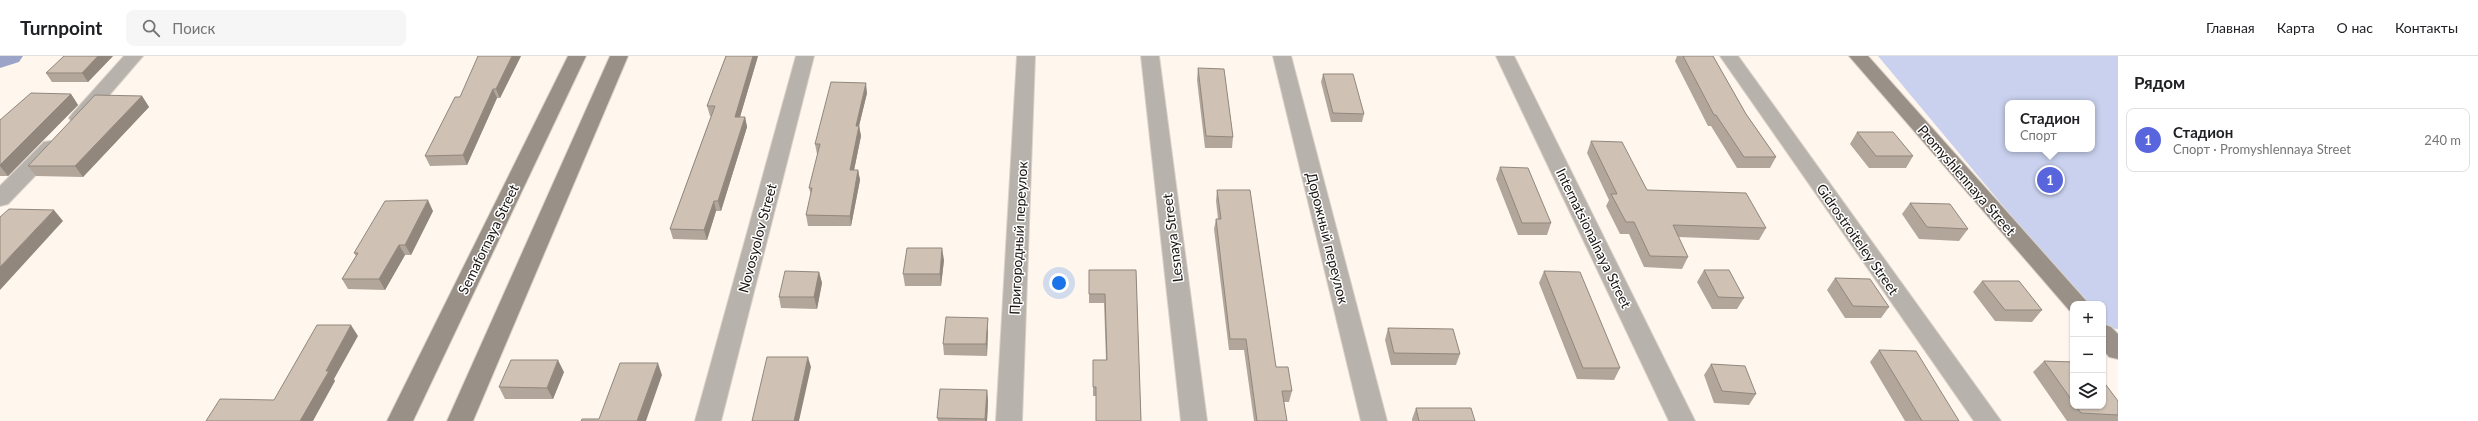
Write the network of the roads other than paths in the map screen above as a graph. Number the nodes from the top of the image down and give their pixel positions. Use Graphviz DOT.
graph roads {
  1 [pos="134,56"];
  2 [pos="576,56"];
  3 [pos="619,56"];
  4 [pos="805,56"];
  5 [pos="1026,56"];
  6 [pos="1150,56"];
  7 [pos="1282,56"];
  8 [pos="1505,56"];
  9 [pos="1729,56"];
  10 [pos="1858,56"];
  11 [pos="0,199"];
  12 [pos="2074,301"];
  13 [pos="2106,336"];
  14 [pos="2118,350"];
  15 [pos="400,421"];
  16 [pos="460,421"];
  17 [pos="708,421"];
  18 [pos="1009,421"];
  19 [pos="1194,421"];
  20 [pos="1374,421"];
  21 [pos="1682,421"];
  22 [pos="1988,421"];
  1 -- 11 [label="street"];
  2 -- 15 [label="street, Semafornaya Street"];
  3 -- 16 [label="street"];
  4 -- 17 [label="street, Novosyolov Street"];
  5 -- 18 [label="street, Пригородный переулок"];
  6 -- 19 [label="street, Lesnaya Street"];
  7 -- 20 [label="street, Дорожный переулок"];
  8 -- 21 [label="street, Internatsionalnaya Street"];
  9 -- 22 [label="street, Gidrostroiteley Street"];
  10 -- 12 [label="street, Promyshlennaya Street"];
  13 -- 14 [label="street"];
}
